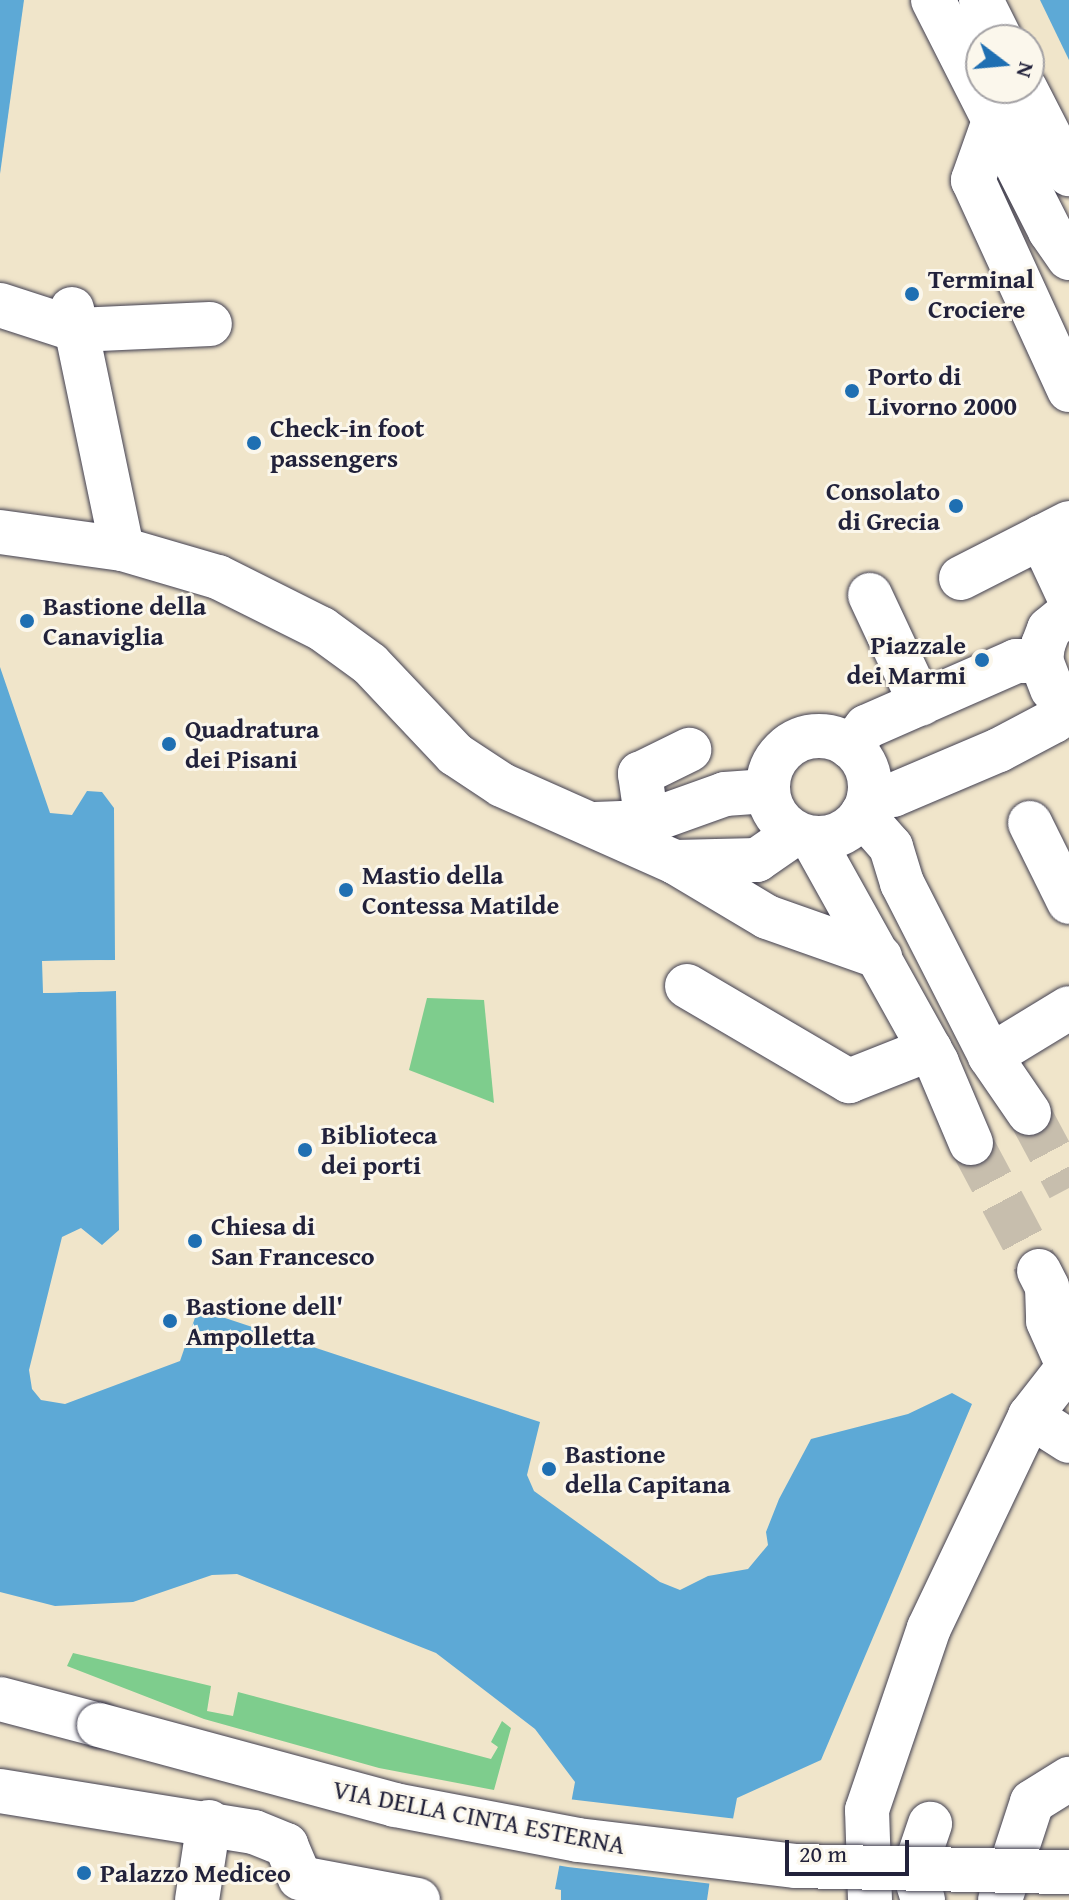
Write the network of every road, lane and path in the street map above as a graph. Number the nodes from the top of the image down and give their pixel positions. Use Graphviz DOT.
graph roads {
  1 [pos="933,0"];
  2 [pos="981,0"];
  3 [pos="993,24"];
  4 [pos="1033,104"];
  5 [pos="994,121"];
  6 [pos="1069,174"];
  7 [pos="1069,258"];
  8 [pos="0,305"];
  9 [pos="74,319"];
  10 [pos="210,324"];
  11 [pos="1069,390"];
  12 [pos="1055,530"];
  13 [pos="0,532"];
  14 [pos="122,549"];
  15 [pos="961,578"];
  16 [pos="870,595"];
  17 [pos="1069,597"];
  18 [pos="1069,613"];
  19 [pos="1041,661"];
  20 [pos="921,704"];
  21 [pos="1069,704"];
  22 [pos="850,747"];
  23 [pos="689,750"];
  24 [pos="767,791"];
  25 [pos="866,805"];
  26 [pos="647,822"];
  27 [pos="1030,823"];
  28 [pos="588,824"];
  29 [pos="804,836"];
  30 [pos="675,862"];
  31 [pos="1069,902"];
  32 [pos="880,957"];
  33 [pos="687,986"];
  34 [pos="1069,1008"];
  35 [pos="930,1049"];
  36 [pos="990,1056"];
  37 [pos="1029,1113"];
  38 [pos="971,1143"];
  39 [pos="1039,1271"];
  40 [pos="1056,1388"];
  41 [pos="1069,1441"];
  42 [pos="9,1705"];
  43 [pos="1069,1779"];
  44 [pos="0,1791"];
  45 [pos="209,1822"];
  46 [pos="930,1824"];
  47 [pos="1069,1872"];
  48 [pos="197,1900"];
  49 [pos="418,1900"];
  50 [pos="870,1900"];
  51 [pos="923,1900"];
  52 [pos="1000,1900"];
  1 -- 5 [label="main road"];
  2 -- 3 [label="main road"];
  4 -- 6 [label="main road"];
  5 -- 7 [label="main road"];
  5 -- 11 [label="main road"];
  8 -- 9 [label="main road"];
  9 -- 10 [label="main road"];
  9 -- 14 [label="main road"];
  12 -- 15 [label="main road"];
  12 -- 17 [label="main road"];
  13 -- 14 [label="main road"];
  14 -- 28 [label="main road"];
  16 -- 20 [label="main road"];
  18 -- 19 [label="main road"];
  19 -- 20 [label="main road"];
  19 -- 21 [label="main road"];
  20 -- 22 [label="main road"];
  21 -- 25 [label="main road"];
  22 -- 24 [label="main road"];
  22 -- 25 [label="main road"];
  23 -- 26 [label="main road"];
  24 -- 26 [label="main road"];
  24 -- 29 [label="main road"];
  25 -- 29 [label="main road"];
  25 -- 36 [label="main road"];
  26 -- 28 [label="main road"];
  27 -- 31 [label="main road"];
  28 -- 30 [label="main road"];
  29 -- 30 [label="main road"];
  29 -- 32 [label="main road"];
  30 -- 32 [label="main road"];
  32 -- 35 [label="main road"];
  33 -- 35 [label="main road"];
  34 -- 36 [label="main road"];
  35 -- 38 [label="main road"];
  36 -- 37 [label="main road"];
  39 -- 40 [label="main road"];
  40 -- 41 [label="main road"];
  40 -- 50 [label="main road"];
  42 -- 47 [label="main road, VIA DELLA CINTA ESTERNA, bridge"];
  43 -- 52 [label="main road"];
  44 -- 45 [label="main road"];
  45 -- 48 [label="main road"];
  45 -- 49 [label="main road"];
  46 -- 51 [label="main road"];
}
